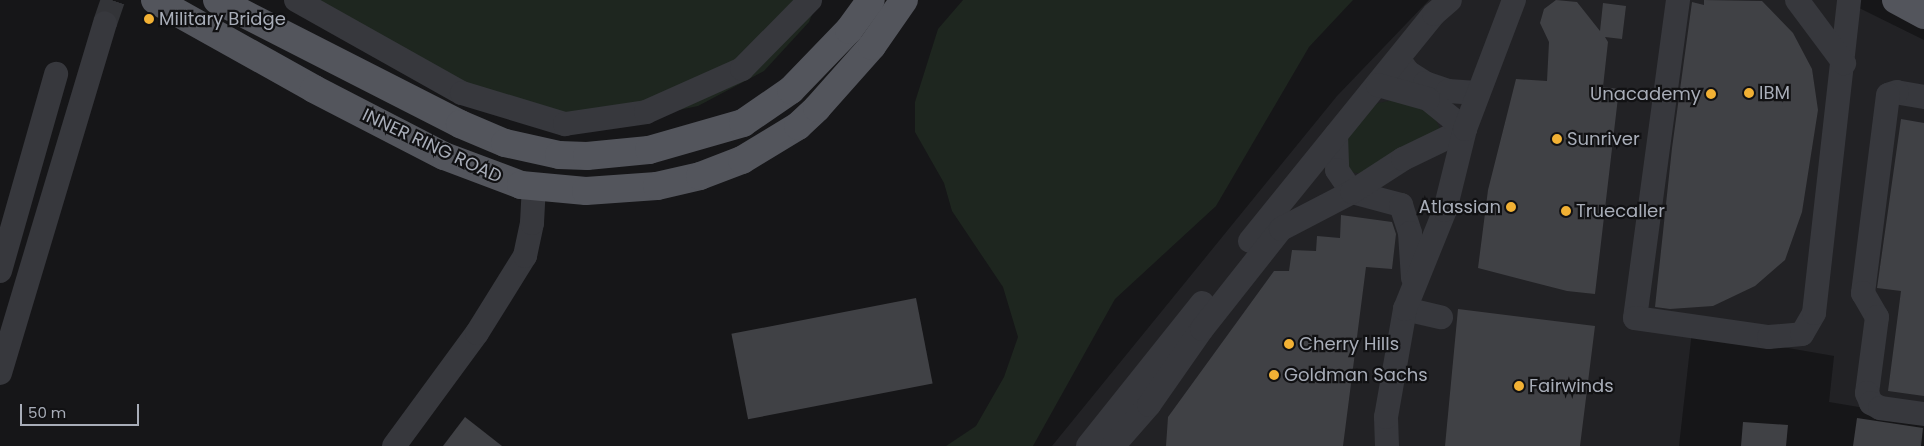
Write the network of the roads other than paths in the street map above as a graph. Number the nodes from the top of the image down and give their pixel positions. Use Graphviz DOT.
graph roads {
  1 [pos="217,0"];
  2 [pos="296,0"];
  3 [pos="810,0"];
  4 [pos="871,0"];
  5 [pos="904,0"];
  6 [pos="1450,0"];
  7 [pos="1514,0"];
  8 [pos="1678,0"];
  9 [pos="1797,0"];
  10 [pos="1849,0"];
  11 [pos="1896,0"];
  12 [pos="162,2"];
  13 [pos="1924,15"];
  14 [pos="105,23"];
  15 [pos="1399,60"];
  16 [pos="1844,63"];
  17 [pos="56,74"];
  18 [pos="1378,85"];
  19 [pos="1477,93"];
  20 [pos="1924,97"];
  21 [pos="1465,129"];
  22 [pos="1336,135"];
  23 [pos="534,188"];
  24 [pos="1352,192"];
  25 [pos="0,271"];
  26 [pos="1413,282"];
  27 [pos="1405,309"];
  28 [pos="1440,317"];
  29 [pos="0,373"];
  30 [pos="1924,414"];
  31 [pos="394,446"];
  32 [pos="1088,446"];
  33 [pos="1113,446"];
  34 [pos="1387,446"];
  1 -- 4 [label="main road, INNER RING ROAD"];
  2 -- 3 [label="street"];
  5 -- 23 [label="main road, INNER RING ROAD"];
  6 -- 15 [label="street"];
  7 -- 19 [label="street"];
  8 -- 16 [label="street"];
  9 -- 16 [label="street"];
  10 -- 16 [label="street"];
  11 -- 13 [label="main road"];
  12 -- 23 [label="main road, INNER RING ROAD"];
  14 -- 29 [label="street"];
  15 -- 18 [label="street"];
  15 -- 19 [label="street"];
  17 -- 25 [label="street"];
  18 -- 21 [label="street"];
  18 -- 22 [label="street"];
  19 -- 21 [label="street"];
  20 -- 30 [label="street"];
  21 -- 24 [label="street"];
  21 -- 26 [label="street"];
  22 -- 24 [label="street"];
  22 -- 32 [label="street"];
  23 -- 31 [label="street"];
  24 -- 26 [label="street"];
  24 -- 33 [label="street"];
  26 -- 27 [label="street"];
  27 -- 28 [label="street"];
  27 -- 34 [label="street"];
}
